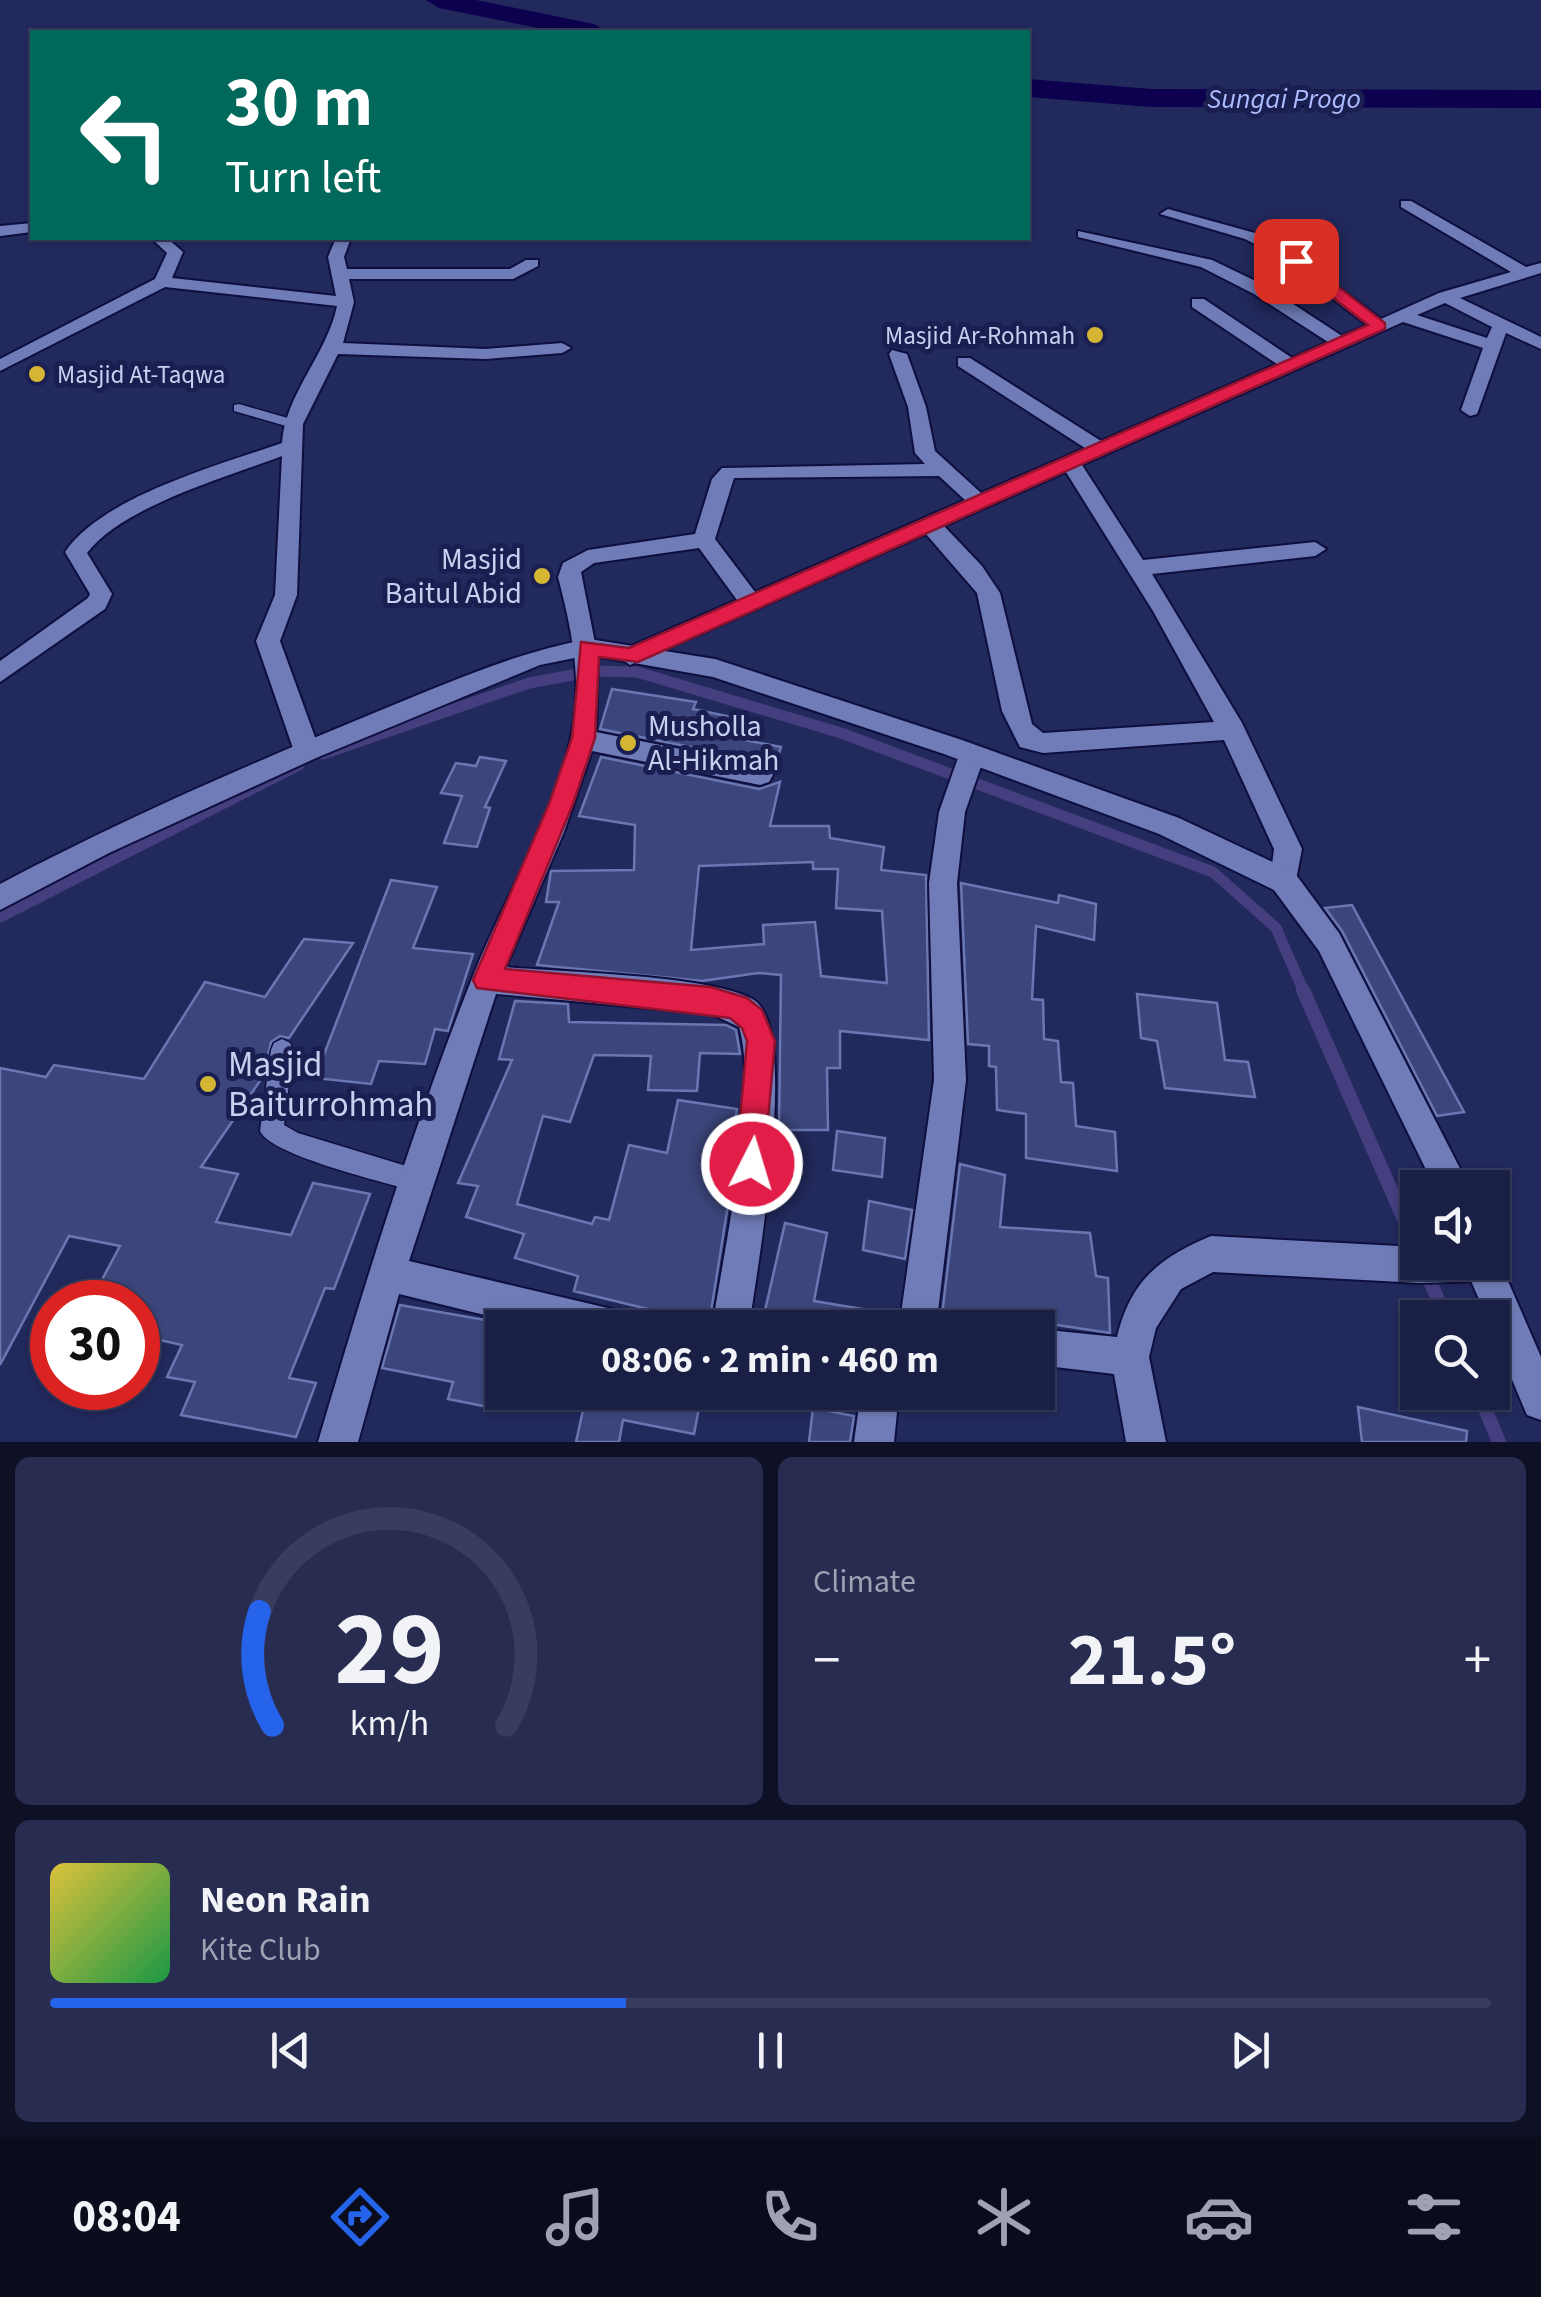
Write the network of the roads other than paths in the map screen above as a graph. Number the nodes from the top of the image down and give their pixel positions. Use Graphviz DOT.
graph roads {
  1 [pos="1406,204"];
  2 [pos="1168,214"];
  3 [pos="30,228"];
  4 [pos="0,231"];
  5 [pos="1082,234"];
  6 [pos="160,240"];
  7 [pos="342,240"];
  8 [pos="532,264"];
  9 [pos="1532,270"];
  10 [pos="342,274"];
  11 [pos="162,282"];
  12 [pos="1445,297"];
  13 [pos="346,302"];
  14 [pos="1198,303"];
  15 [pos="1402,316"];
  16 [pos="1379,326"];
  17 [pos="1496,335"];
  18 [pos="1342,342"];
  19 [pos="1541,344"];
  20 [pos="333,348"];
  21 [pos="562,348"];
  22 [pos="898,354"];
  23 [pos="964,362"];
  24 [pos="1291,365"];
  25 [pos="0,366"];
  26 [pos="239,408"];
  27 [pos="1470,410"];
  28 [pos="292,435"];
  29 [pos="1100,449"];
  30 [pos="1070,462"];
  31 [pos="939,470"];
  32 [pos="979,502"];
  33 [pos="929,524"];
  34 [pos="704,540"];
  35 [pos="1314,550"];
  36 [pos="1138,568"];
  37 [pos="751,603"];
  38 [pos="630,656"];
  39 [pos="588,663"];
  40 [pos="0,673"];
  41 [pos="1233,730"];
  42 [pos="583,738"];
  43 [pos="307,751"];
  44 [pos="968,763"];
  45 [pos="760,774"];
  46 [pos="1284,881"];
  47 [pos="0,898"];
  48 [pos="486,980"];
  49 [pos="282,1050"];
  50 [pos="1443,1170"];
  51 [pos="418,1180"];
  52 [pos="1400,1264"];
  53 [pos="384,1273"];
  54 [pos="1485,1280"];
  55 [pos="540,1310"];
  56 [pos="732,1310"];
  57 [pos="919,1310"];
  58 [pos="1055,1349"];
  59 [pos="1130,1357"];
  60 [pos="1541,1401"];
  61 [pos="878,1410"];
  62 [pos="338,1442"];
  63 [pos="874,1442"];
  64 [pos="1146,1442"];
  1 -- 9 [label="street"];
  2 -- 16 [label="street"];
  3 -- 4 [label="street"];
  5 -- 18 [label="street"];
  6 -- 11 [label="street"];
  7 -- 10 [label="street"];
  8 -- 10 [label="street"];
  9 -- 12 [label="street"];
  10 -- 13 [label="street"];
  11 -- 13 [label="street"];
  11 -- 25 [label="street"];
  12 -- 15 [label="street"];
  12 -- 17 [label="street"];
  13 -- 20 [label="street"];
  14 -- 24 [label="street"];
  15 -- 16 [label="street"];
  15 -- 17 [label="street"];
  16 -- 18 [label="street"];
  17 -- 19 [label="street"];
  17 -- 27 [label="street"];
  18 -- 24 [label="street"];
  20 -- 21 [label="street"];
  20 -- 28 [label="street"];
  22 -- 31 [label="street"];
  23 -- 29 [label="street"];
  24 -- 29 [label="street"];
  26 -- 28 [label="lane"];
  28 -- 40 [label="street"];
  28 -- 43 [label="street"];
  29 -- 30 [label="street"];
  30 -- 32 [label="street"];
  30 -- 36 [label="street"];
  31 -- 32 [label="street"];
  31 -- 34 [label="street"];
  32 -- 33 [label="street"];
  33 -- 37 [label="street"];
  33 -- 41 [label="street"];
  34 -- 37 [label="street"];
  34 -- 39 [label="street"];
  35 -- 36 [label="street"];
  36 -- 41 [label="street"];
  37 -- 38 [label="street"];
  38 -- 39 [label="street"];
  38 -- 44 [label="street"];
  39 -- 42 [label="street"];
  39 -- 43 [label="street"];
  41 -- 46 [label="street"];
  42 -- 45 [label="street"];
  42 -- 48 [label="street"];
  43 -- 47 [label="street"];
  44 -- 46 [label="street"];
  44 -- 57 [label="street"];
  46 -- 50 [label="street"];
  48 -- 51 [label="street"];
  48 -- 56 [label="street"];
  49 -- 51 [label="lane"];
  51 -- 53 [label="street"];
  52 -- 59 [label="street"];
  53 -- 55 [label="street"];
  53 -- 62 [label="street"];
  54 -- 60 [label="street"];
  58 -- 59 [label="street"];
  59 -- 64 [label="street"];
  61 -- 63 [label="street"];
}
